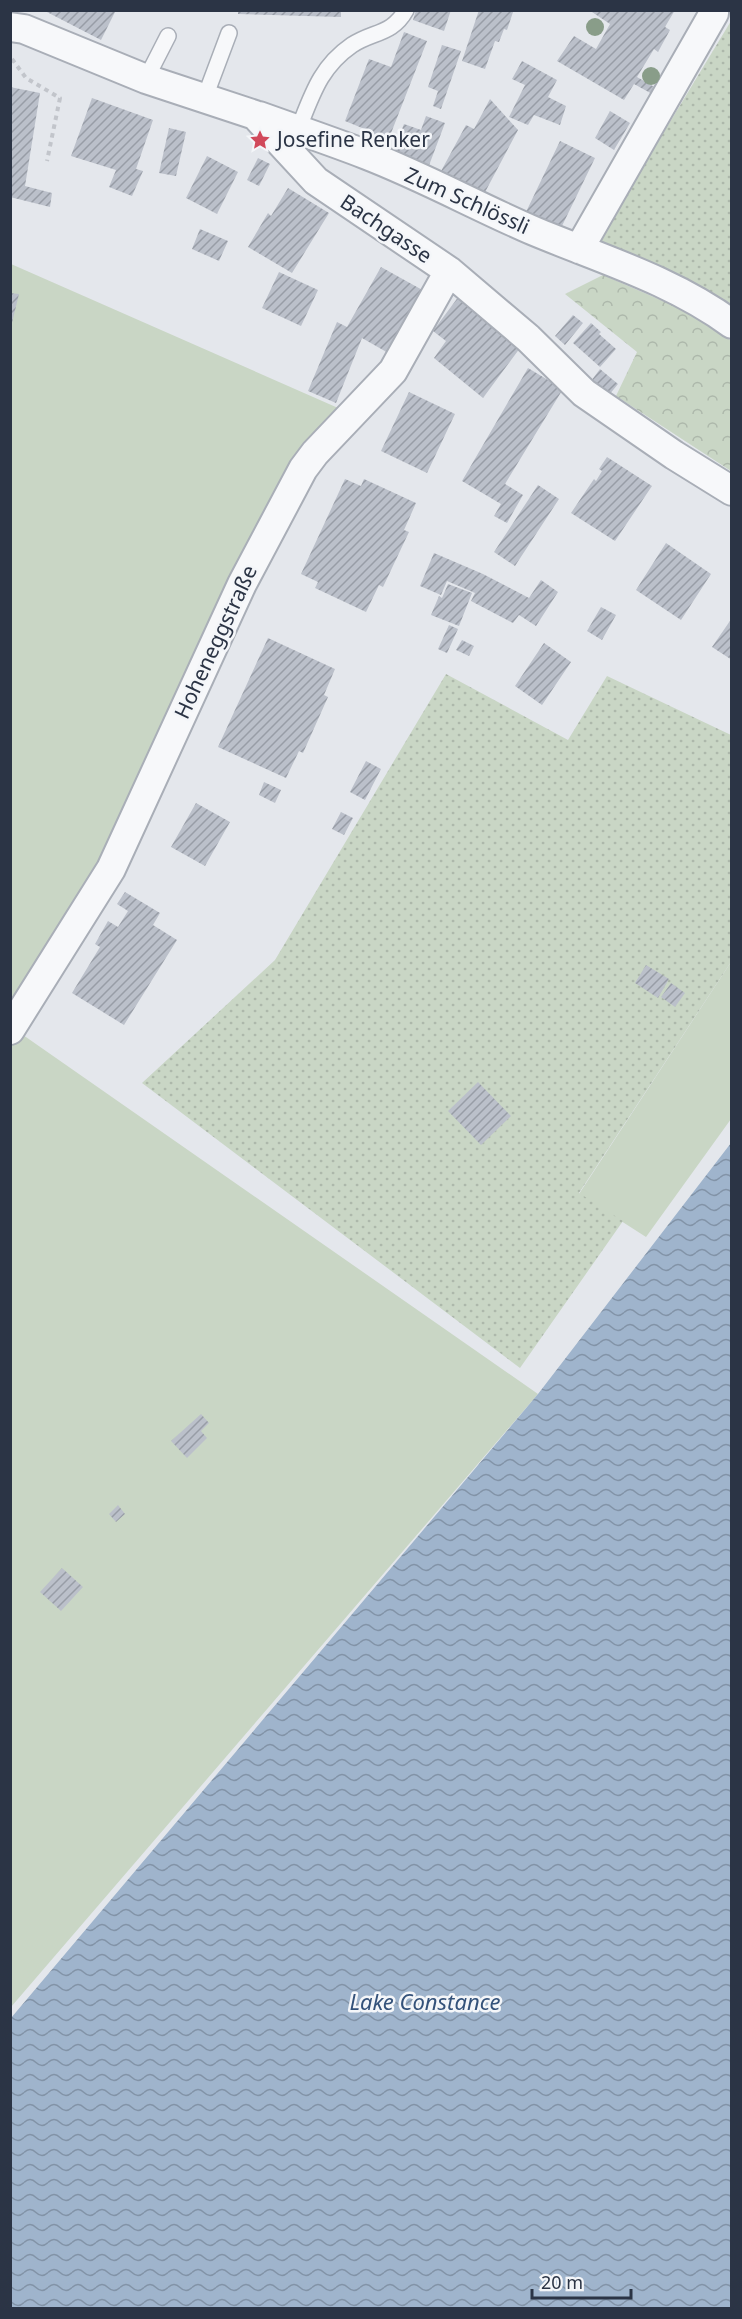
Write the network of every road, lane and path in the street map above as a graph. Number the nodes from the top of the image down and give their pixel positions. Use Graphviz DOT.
graph roads {
  1 [pos="406,10"];
  2 [pos="714,13"];
  3 [pos="17,28"];
  4 [pos="229,33"];
  5 [pos="168,36"];
  6 [pos="146,79"];
  7 [pos="205,97"];
  8 [pos="255,115"];
  9 [pos="298,130"];
  10 [pos="47,161"];
  11 [pos="579,249"];
  12 [pos="449,271"];
  13 [pos="732,324"];
  14 [pos="732,491"];
  15 [pos="10,1030"];
  1 -- 9 [label="lane"];
  2 -- 11 [label="street"];
  3 -- 6 [label="street, Bachgasse"];
  3 -- 10 [label="path"];
  4 -- 7 [label="lane"];
  5 -- 6 [label="lane"];
  6 -- 7 [label="street, Bachgasse"];
  7 -- 8 [label="street, Bachgasse"];
  8 -- 9 [label="street, Zum Schlössli"];
  8 -- 12 [label="street, Bachgasse"];
  9 -- 11 [label="street, Zum Schlössli"];
  11 -- 13 [label="street, Zum Schlössli"];
  12 -- 14 [label="street, Bachgasse"];
  12 -- 15 [label="street, Hoheneggstraße"];
}
